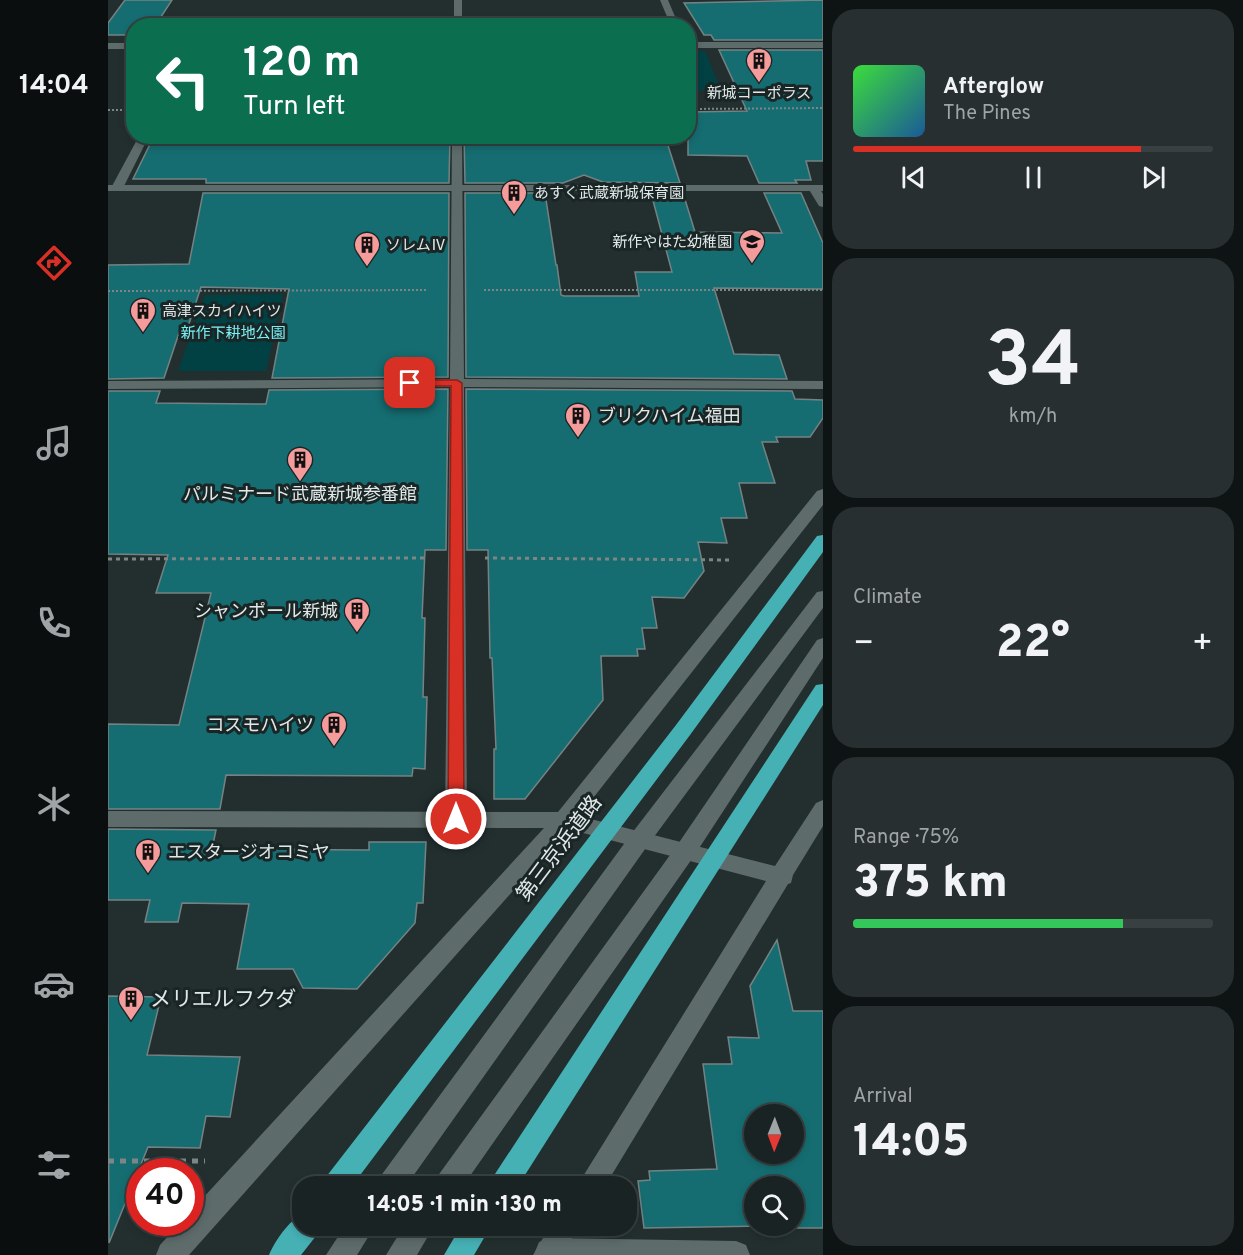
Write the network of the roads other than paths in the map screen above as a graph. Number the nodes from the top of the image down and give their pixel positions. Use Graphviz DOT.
graph roads {
  1 [pos="458,0"];
  2 [pos="664,0"];
  3 [pos="458,18"];
  4 [pos="672,18"];
  5 [pos="696,45"];
  6 [pos="823,45"];
  7 [pos="108,46"];
  8 [pos="126,46"];
  9 [pos="139,144"];
  10 [pos="457,144"];
  11 [pos="457,187"];
  12 [pos="112,188"];
  13 [pos="818,188"];
  14 [pos="823,204"];
  15 [pos="457,383"];
  16 [pos="108,385"];
  17 [pos="823,385"];
  18 [pos="823,494"];
  19 [pos="823,540"];
  20 [pos="823,596"];
  21 [pos="823,644"];
  22 [pos="823,690"];
  23 [pos="823,810"];
  24 [pos="108,819"];
  25 [pos="456,819"];
  26 [pos="564,820"];
  27 [pos="640,838"];
  28 [pos="686,850"];
  29 [pos="783,876"];
  30 [pos="344,1176"];
  31 [pos="397,1176"];
  32 [pos="454,1176"];
  33 [pos="509,1176"];
  34 [pos="596,1176"];
  35 [pos="298,1236"];
  36 [pos="354,1236"];
  37 [pos="413,1236"];
  38 [pos="470,1236"];
  39 [pos="559,1236"];
  40 [pos="548,1253"];
  41 [pos="170,1255"];
  42 [pos="283,1255"];
  43 [pos="340,1255"];
  44 [pos="400,1255"];
  45 [pos="458,1255"];
  46 [pos="736,1255"];
  1 -- 3 [label="street"];
  2 -- 4 [label="street"];
  5 -- 6 [label="street"];
  7 -- 8 [label="street"];
  9 -- 12 [label="street"];
  10 -- 11 [label="street"];
  11 -- 12 [label="street"];
  11 -- 13 [label="street"];
  11 -- 15 [label="street"];
  13 -- 14 [label="street"];
  15 -- 16 [label="street"];
  15 -- 17 [label="street"];
  15 -- 25 [label="street"];
  18 -- 26 [label="street"];
  19 -- 30 [label="highway, 第三京浜道路"];
  20 -- 27 [label="street"];
  21 -- 28 [label="street"];
  22 -- 33 [label="highway"];
  23 -- 29 [label="street"];
  24 -- 25 [label="street"];
  25 -- 26 [label="street"];
  26 -- 27 [label="street"];
  26 -- 41 [label="street"];
  27 -- 28 [label="street"];
  27 -- 31 [label="street"];
  28 -- 29 [label="street"];
  28 -- 32 [label="street"];
  29 -- 34 [label="street"];
  35 -- 42 [label="highway"];
  36 -- 43 [label="street"];
  37 -- 44 [label="street"];
  38 -- 45 [label="highway"];
  39 -- 40 [label="street"];
  40 -- 46 [label="street"];
}
